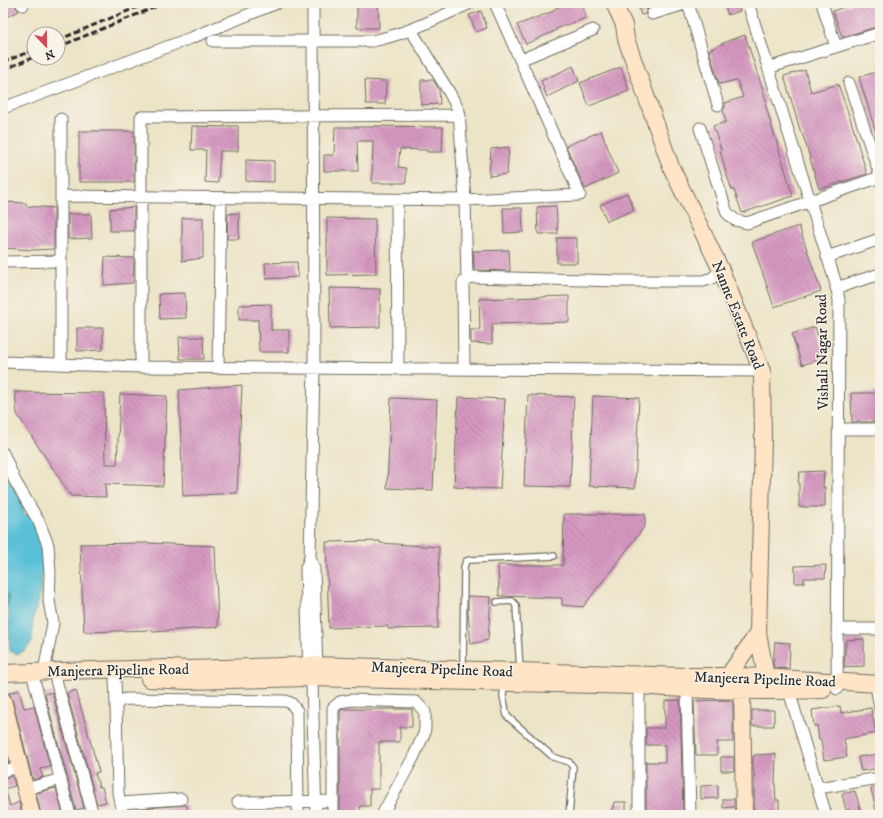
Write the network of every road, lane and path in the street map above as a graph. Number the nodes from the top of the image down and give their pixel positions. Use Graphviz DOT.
graph roads {
  1 [pos="277,3"];
  2 [pos="313,3"];
  3 [pos="470,3"];
  4 [pos="495,3"];
  5 [pos="605,3"];
  6 [pos="614,3"];
  7 [pos="688,3"];
  8 [pos="748,3"];
  9 [pos="822,3"];
  10 [pos="652,14"];
  11 [pos="412,30"];
  12 [pos="593,30"];
  13 [pos="880,33"];
  14 [pos="626,38"];
  15 [pos="313,40"];
  16 [pos="214,41"];
  17 [pos="836,47"];
  18 [pos="520,60"];
  19 [pos="768,68"];
  20 [pos="849,83"];
  21 [pos="718,105"];
  22 [pos="3,108"];
  23 [pos="460,115"];
  24 [pos="314,116"];
  25 [pos="61,119"];
  26 [pos="700,128"];
  27 [pos="880,176"];
  28 [pos="62,196"];
  29 [pos="141,197"];
  30 [pos="221,198"];
  31 [pos="314,199"];
  32 [pos="397,200"];
  33 [pos="464,200"];
  34 [pos="809,201"];
  35 [pos="880,239"];
  36 [pos="827,257"];
  37 [pos="60,261"];
  38 [pos="3,262"];
  39 [pos="721,270"];
  40 [pos="880,274"];
  41 [pos="467,278"];
  42 [pos="836,288"];
  43 [pos="3,362"];
  44 [pos="61,364"];
  45 [pos="141,367"];
  46 [pos="218,368"];
  47 [pos="314,368"];
  48 [pos="398,369"];
  49 [pos="464,369"];
  50 [pos="762,371"];
  51 [pos="838,429"];
  52 [pos="880,429"];
  53 [pos="3,453"];
  54 [pos="554,556"];
  55 [pos="497,602"];
  56 [pos="838,629"];
  57 [pos="880,629"];
  58 [pos="758,633"];
  59 [pos="463,669"];
  60 [pos="520,671"];
  61 [pos="3,673"];
  62 [pos="169,674"];
  63 [pos="313,674"];
  64 [pos="728,676"];
  65 [pos="45,677"];
  66 [pos="766,677"];
  67 [pos="578,678"];
  68 [pos="114,679"];
  69 [pos="3,681"];
  70 [pos="504,682"];
  71 [pos="639,686"];
  72 [pos="837,686"];
  73 [pos="879,689"];
  74 [pos="687,690"];
  75 [pos="742,690"];
  76 [pos="789,691"];
  77 [pos="3,700"];
  78 [pos="116,705"];
  79 [pos="880,708"];
  80 [pos="7,732"];
  81 [pos="20,767"];
  82 [pos="3,771"];
  83 [pos="880,778"];
  84 [pos="61,779"];
  85 [pos="818,788"];
  86 [pos="26,789"];
  87 [pos="181,799"];
  88 [pos="298,801"];
  89 [pos="316,801"];
  90 [pos="332,801"];
  91 [pos="238,802"];
  92 [pos="120,803"];
  93 [pos="32,815"];
  94 [pos="70,815"];
  95 [pos="93,815"];
  96 [pos="123,815"];
  97 [pos="298,815"];
  98 [pos="316,815"];
  99 [pos="333,815"];
  100 [pos="382,815"];
  101 [pos="569,815"];
  102 [pos="639,815"];
  103 [pos="690,815"];
  104 [pos="744,815"];
  105 [pos="826,815"];
  1 -- 22 [label="street"];
  2 -- 15 [label="street"];
  3 -- 11 [label="street"];
  4 -- 18 [label="street"];
  5 -- 14 [label="main road, Nanne Estate Road"];
  6 -- 14 [label="main road, Nanne Estate Road"];
  7 -- 10 [label="street"];
  7 -- 21 [label="street"];
  8 -- 19 [label="street, Vishali Nagar Road"];
  9 -- 17 [label="street"];
  11 -- 15 [label="street"];
  11 -- 23 [label="street"];
  12 -- 18 [label="street"];
  13 -- 17 [label="street"];
  14 -- 39 [label="main road, Nanne Estate Road"];
  15 -- 16 [label="street"];
  15 -- 24 [label="street"];
  17 -- 19 [label="street"];
  18 -- 33 [label="street"];
  19 -- 34 [label="street, Vishali Nagar Road"];
  20 -- 27 [label="street"];
  23 -- 24 [label="street"];
  23 -- 33 [label="street"];
  24 -- 29 [label="street"];
  24 -- 31 [label="street"];
  25 -- 28 [label="street"];
  26 -- 34 [label="street"];
  27 -- 34 [label="street"];
  28 -- 29 [label="street"];
  28 -- 37 [label="street"];
  29 -- 30 [label="street"];
  29 -- 45 [label="street"];
  30 -- 31 [label="street"];
  30 -- 46 [label="street"];
  31 -- 32 [label="street"];
  31 -- 47 [label="street"];
  32 -- 33 [label="street"];
  32 -- 48 [label="street"];
  33 -- 41 [label="street"];
  34 -- 36 [label="street, Vishali Nagar Road"];
  35 -- 36 [label="street"];
  36 -- 42 [label="street, Vishali Nagar Road"];
  37 -- 38 [label="street"];
  37 -- 44 [label="street"];
  39 -- 41 [label="street"];
  39 -- 50 [label="main road, Nanne Estate Road"];
  40 -- 42 [label="street"];
  41 -- 49 [label="street"];
  42 -- 51 [label="street, Vishali Nagar Road"];
  43 -- 44 [label="street"];
  44 -- 45 [label="street"];
  45 -- 46 [label="street"];
  46 -- 47 [label="street"];
  47 -- 48 [label="street"];
  47 -- 63 [label="street"];
  48 -- 49 [label="street"];
  49 -- 50 [label="street"];
  50 -- 58 [label="main road, Nanne Estate Road"];
  51 -- 52 [label="street"];
  51 -- 56 [label="street, Vishali Nagar Road"];
  53 -- 65 [label="street"];
  54 -- 59 [label="lane"];
  55 -- 60 [label="lane"];
  56 -- 57 [label="street"];
  56 -- 72 [label="street, Vishali Nagar Road"];
  58 -- 64 [label="main road"];
  58 -- 66 [label="main road, Nanne Estate Road"];
  59 -- 60 [label="main road, Manjeera Pipeline Road"];
  59 -- 63 [label="main road, Manjeera Pipeline Road"];
  60 -- 67 [label="main road, Manjeera Pipeline Road"];
  61 -- 65 [label="main road, Manjeera Pipeline Road"];
  62 -- 63 [label="main road, Manjeera Pipeline Road"];
  62 -- 65 [label="main road, Manjeera Pipeline Road"];
  62 -- 68 [label="main road, Manjeera Pipeline Road"];
  63 -- 70 [label="main road, Manjeera Pipeline Road"];
  63 -- 89 [label="street"];
  64 -- 66 [label="main road, Manjeera Pipeline Road"];
  64 -- 67 [label="main road, Manjeera Pipeline Road"];
  65 -- 68 [label="main road, Manjeera Pipeline Road"];
  65 -- 69 [label="main road, Manjeera Pipeline Road"];
  65 -- 84 [label="street"];
  65 -- 95 [label="street"];
  66 -- 72 [label="main road, Manjeera Pipeline Road"];
  67 -- 70 [label="main road, Manjeera Pipeline Road"];
  67 -- 71 [label="main road, Manjeera Pipeline Road"];
  68 -- 78 [label="street"];
  70 -- 101 [label="lane"];
  71 -- 74 [label="main road, Manjeera Pipeline Road"];
  71 -- 102 [label="street"];
  72 -- 73 [label="main road, Manjeera Pipeline Road"];
  72 -- 76 [label="main road, Manjeera Pipeline Road"];
  73 -- 79 [label="street"];
  74 -- 75 [label="main road, Manjeera Pipeline Road"];
  74 -- 103 [label="street"];
  75 -- 76 [label="main road, Manjeera Pipeline Road"];
  75 -- 104 [label="main road"];
  76 -- 85 [label="street"];
  77 -- 80 [label="main road"];
  78 -- 88 [label="street"];
  78 -- 92 [label="street"];
  80 -- 81 [label="main road"];
  81 -- 82 [label="street"];
  81 -- 86 [label="main road"];
  83 -- 85 [label="street"];
  84 -- 86 [label="street"];
  84 -- 94 [label="street"];
  85 -- 105 [label="street"];
  86 -- 93 [label="main road"];
  87 -- 92 [label="street"];
  88 -- 89 [label="street"];
  88 -- 91 [label="street"];
  88 -- 97 [label="street"];
  89 -- 90 [label="street"];
  89 -- 98 [label="street"];
  90 -- 99 [label="street"];
  90 -- 100 [label="street"];
  92 -- 96 [label="street"];
}
